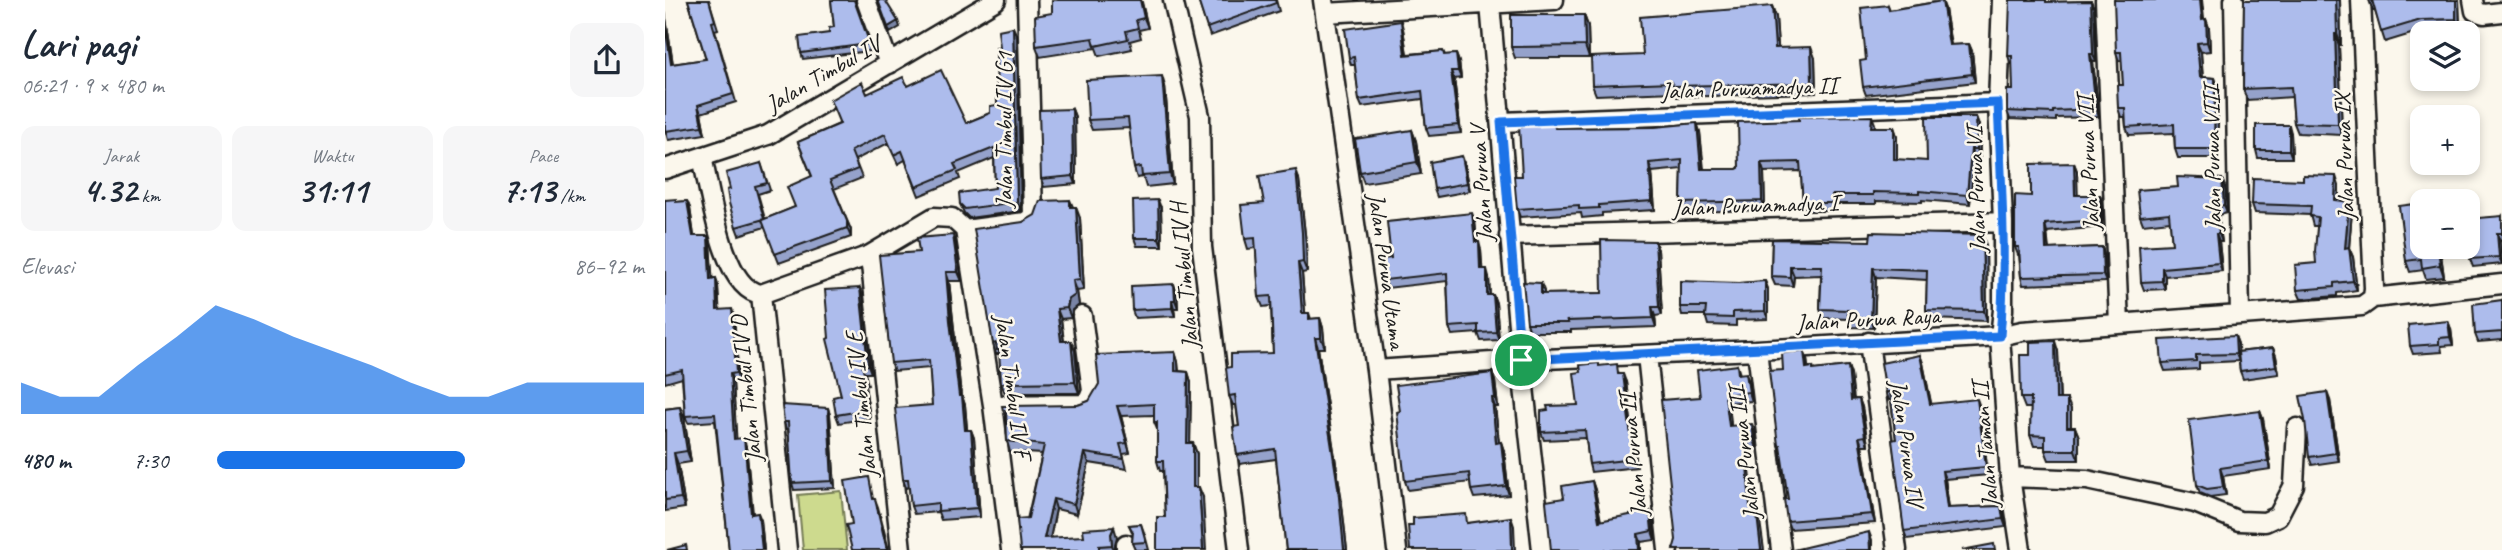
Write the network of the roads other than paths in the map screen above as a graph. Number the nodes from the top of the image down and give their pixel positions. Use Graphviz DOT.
graph roads {
  1 [pos="866,0"];
  2 [pos="996,0"];
  3 [pos="1027,0"];
  4 [pos="1173,0"];
  5 [pos="1554,0"];
  6 [pos="2002,0"];
  7 [pos="2105,0"];
  8 [pos="2234,0"];
  9 [pos="2361,0"];
  10 [pos="2473,0"];
  11 [pos="1490,4"];
  12 [pos="1324,7"];
  13 [pos="2502,12"];
  14 [pos="889,64"];
  15 [pos="1998,103"];
  16 [pos="1501,122"];
  17 [pos="702,157"];
  18 [pos="665,169"];
  19 [pos="2003,222"];
  20 [pos="965,230"];
  21 [pos="1509,236"];
  22 [pos="870,255"];
  23 [pos="2502,284"];
  24 [pos="761,294"];
  25 [pos="2368,302"];
  26 [pos="2240,315"];
  27 [pos="1082,316"];
  28 [pos="2119,324"];
  29 [pos="2000,336"];
  30 [pos="1869,342"];
  31 [pos="1757,350"];
  32 [pos="1647,355"];
  33 [pos="1521,360"];
  34 [pos="1376,370"];
  35 [pos="993,405"];
  36 [pos="2297,428"];
  37 [pos="2010,477"];
  38 [pos="787,550"];
  39 [pos="901,550"];
  40 [pos="1010,550"];
  41 [pos="1239,550"];
  42 [pos="1397,550"];
  43 [pos="1542,550"];
  44 [pos="1668,550"];
  45 [pos="1781,550"];
  46 [pos="1897,550"];
  47 [pos="2021,550"];
  1 -- 14 [label="street"];
  2 -- 14 [label="street, Jalan Timbul IV"];
  3 -- 20 [label="street, Jalan Timbul IV G1"];
  4 -- 41 [label="street, Jalan Timbul IV H"];
  5 -- 11 [label="street"];
  6 -- 15 [label="street, Jalan Purwa VI"];
  7 -- 28 [label="street, Jalan Purwa VII"];
  8 -- 26 [label="street, Jalan Purwa VIII"];
  9 -- 25 [label="street, Jalan Purwa IX"];
  10 -- 13 [label="street"];
  11 -- 12 [label="street"];
  11 -- 16 [label="street, Jalan Purwa V"];
  12 -- 34 [label="street, Jalan Purwa Utama"];
  14 -- 17 [label="street, Jalan Timbul IV"];
  15 -- 16 [label="street, Jalan Purwamadya II"];
  15 -- 19 [label="street, Jalan Purwa VI"];
  16 -- 21 [label="street, Jalan Purwa V"];
  17 -- 18 [label="street, Jalan Timbul IV"];
  17 -- 24 [label="street, Jalan Timbul IV D"];
  19 -- 21 [label="street, Jalan Purwamadya I"];
  19 -- 29 [label="street, Jalan Purwa VI"];
  20 -- 22 [label="street, Jalan Timbul IV G1"];
  20 -- 35 [label="street, Jalan Timbul IV F"];
  21 -- 33 [label="street, Jalan Purwa V"];
  22 -- 24 [label="street, Jalan Timbul IV G1"];
  22 -- 39 [label="street, Jalan Timbul IV E"];
  23 -- 25 [label="street, Jalan Purwa Raya"];
  24 -- 38 [label="street, Jalan Timbul IV D"];
  25 -- 26 [label="street, Jalan Purwa Raya"];
  26 -- 28 [label="street, Jalan Purwa Raya"];
  27 -- 35 [label="street"];
  28 -- 29 [label="street, Jalan Purwa Raya"];
  29 -- 30 [label="street, Jalan Purwa Raya"];
  29 -- 37 [label="street, Jalan Taman II"];
  30 -- 31 [label="street, Jalan Purwa Raya"];
  30 -- 46 [label="street, Jalan Purwa IV"];
  31 -- 32 [label="street, Jalan Purwa Raya"];
  31 -- 45 [label="street, Jalan Purwa III"];
  32 -- 33 [label="street, Jalan Purwa Raya"];
  32 -- 44 [label="street, Jalan Purwa II"];
  33 -- 34 [label="street, Jalan Purwa Raya"];
  33 -- 43 [label="street, Jalan Purwa V"];
  34 -- 42 [label="street, Jalan Purwa Utama"];
  35 -- 40 [label="street, Jalan Timbul IV F"];
  36 -- 37 [label="street"];
  37 -- 47 [label="street, Jalan Taman II"];
}
